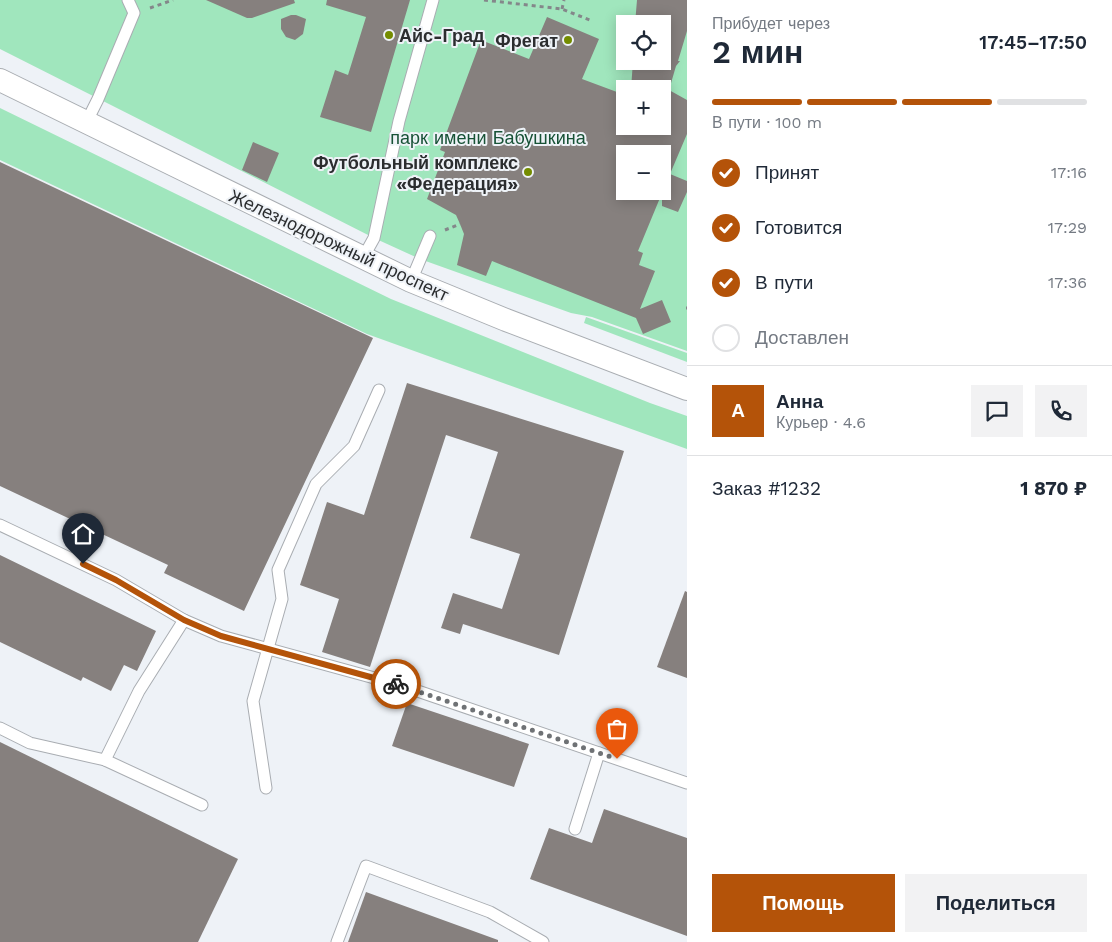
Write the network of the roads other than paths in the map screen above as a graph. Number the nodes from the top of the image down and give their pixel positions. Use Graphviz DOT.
graph roads {
  1 [pos="128,0"];
  2 [pos="433,0"];
  3 [pos="0,80"];
  4 [pos="86,123"];
  5 [pos="430,236"];
  6 [pos="363,258"];
  7 [pos="411,281"];
  8 [pos="687,389"];
  9 [pos="379,390"];
  10 [pos="0,525"];
  11 [pos="184,620"];
  12 [pos="267,649"];
  13 [pos="0,728"];
  14 [pos="599,753"];
  15 [pos="105,760"];
  16 [pos="687,783"];
  17 [pos="266,788"];
  18 [pos="202,805"];
  19 [pos="575,829"];
  20 [pos="338,942"];
  21 [pos="543,942"];
  1 -- 4 [label="lane"];
  2 -- 6 [label="lane"];
  3 -- 4 [label="street, Железнодорожный проспект"];
  4 -- 6 [label="street, Железнодорожный проспект"];
  5 -- 7 [label="lane"];
  6 -- 7 [label="street, Железнодорожный проспект"];
  7 -- 8 [label="street, Железнодорожный проспект"];
  9 -- 12 [label="lane"];
  10 -- 11 [label="lane"];
  11 -- 12 [label="lane"];
  11 -- 15 [label="lane"];
  12 -- 14 [label="lane"];
  12 -- 17 [label="lane"];
  13 -- 15 [label="lane"];
  14 -- 16 [label="lane"];
  14 -- 19 [label="lane"];
  15 -- 18 [label="lane"];
  20 -- 21 [label="lane"];
}
